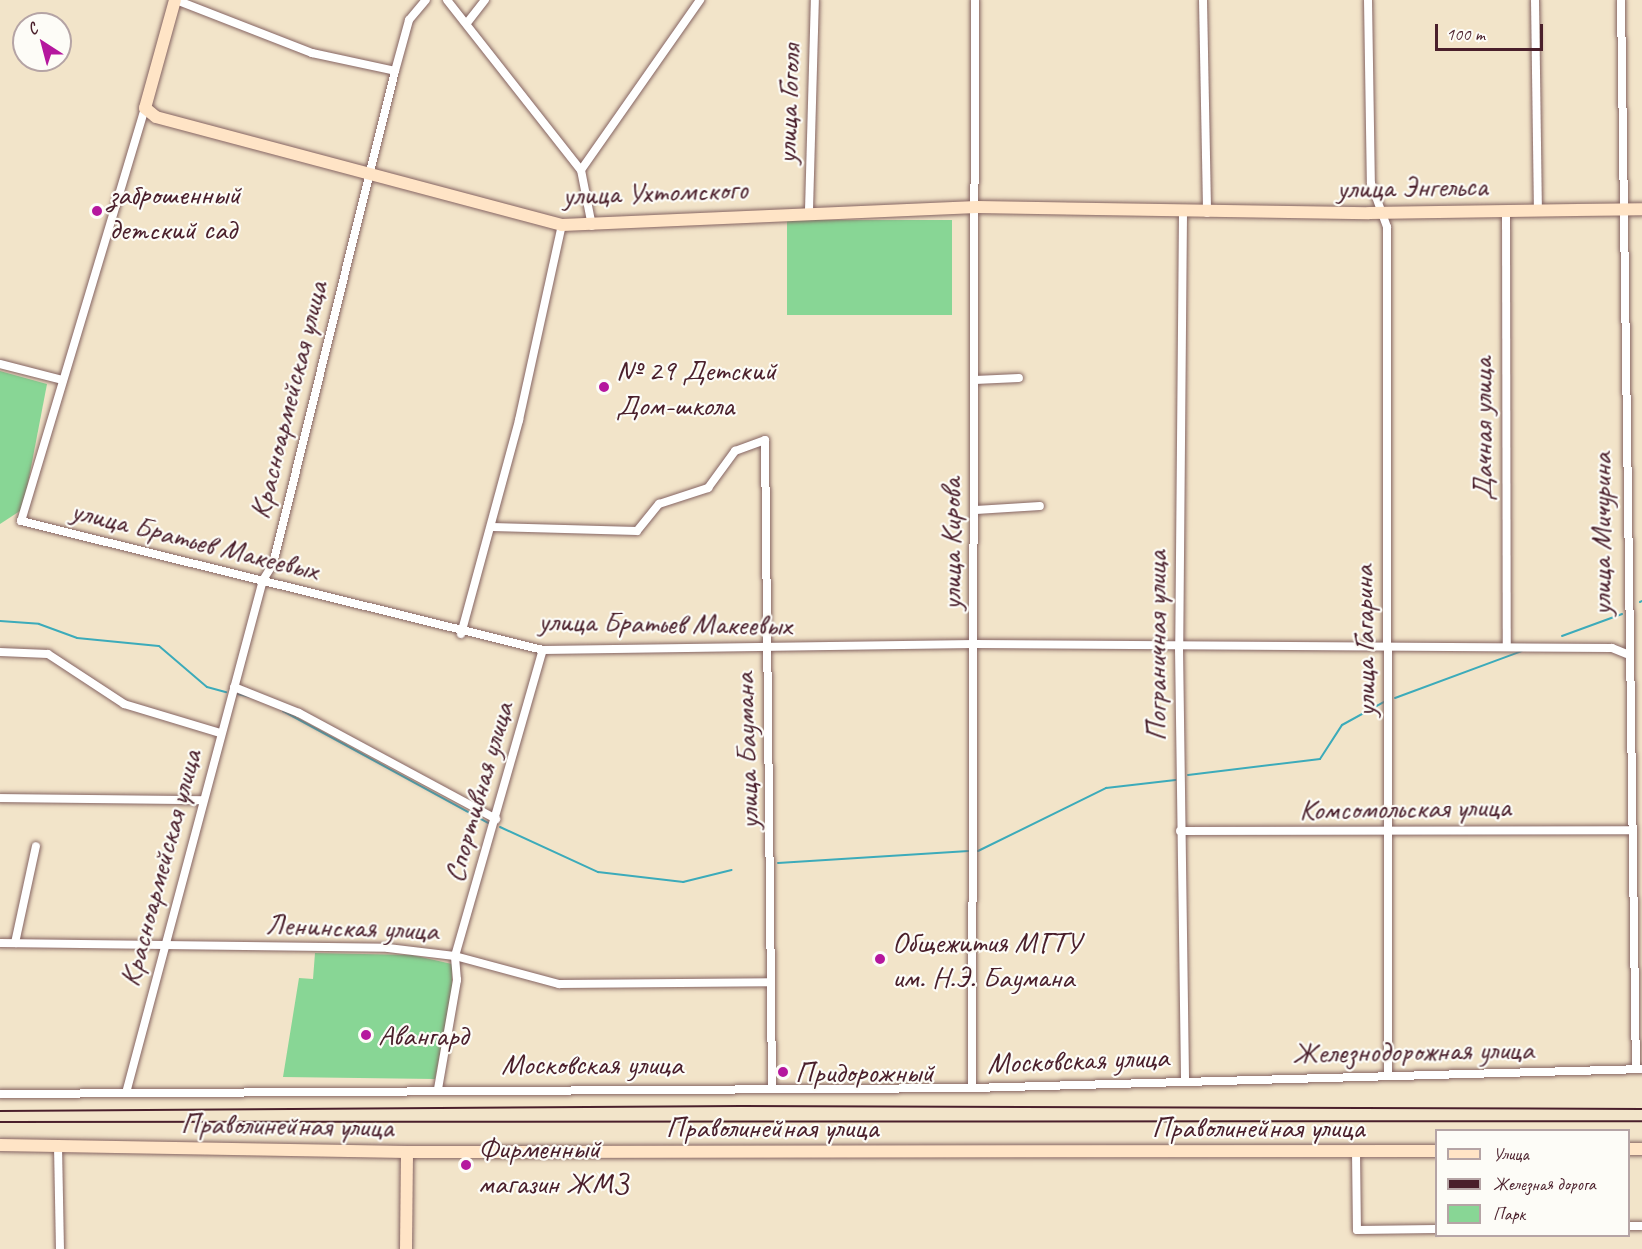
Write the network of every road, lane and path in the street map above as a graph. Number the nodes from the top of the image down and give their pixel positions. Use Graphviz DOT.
graph roads {
  1 [pos="176,0"];
  2 [pos="426,0"];
  3 [pos="447,0"];
  4 [pos="485,0"];
  5 [pos="700,0"];
  6 [pos="815,0"];
  7 [pos="975,0"];
  8 [pos="1203,0"];
  9 [pos="1368,0"];
  10 [pos="1535,0"];
  11 [pos="1621,0"];
  12 [pos="466,23"];
  13 [pos="395,71"];
  14 [pos="145,108"];
  15 [pos="580,170"];
  16 [pos="368,175"];
  17 [pos="977,207"];
  18 [pos="1642,208"];
  19 [pos="1625,209"];
  20 [pos="809,210"];
  21 [pos="1538,210"];
  22 [pos="1506,211"];
  23 [pos="1378,212"];
  24 [pos="1183,213"];
  25 [pos="1207,213"];
  26 [pos="562,225"];
  27 [pos="592,226"];
  28 [pos="0,364"];
  29 [pos="1019,378"];
  30 [pos="63,380"];
  31 [pos="975,380"];
  32 [pos="1040,506"];
  33 [pos="976,510"];
  34 [pos="492,527"];
  35 [pos="263,580"];
  36 [pos="461,634"];
  37 [pos="974,644"];
  38 [pos="1387,646"];
  39 [pos="1179,647"];
  40 [pos="1507,647"];
  41 [pos="767,649"];
  42 [pos="543,650"];
  43 [pos="0,652"];
  44 [pos="1627,654"];
  45 [pos="234,687"];
  46 [pos="220,732"];
  47 [pos="0,798"];
  48 [pos="202,800"];
  49 [pos="496,819"];
  50 [pos="1631,830"];
  51 [pos="1180,831"];
  52 [pos="1391,832"];
  53 [pos="36,846"];
  54 [pos="0,943"];
  55 [pos="15,943"];
  56 [pos="165,946"];
  57 [pos="455,956"];
  58 [pos="771,982"];
  59 [pos="1639,1069"];
  60 [pos="1388,1075"];
  61 [pos="1185,1080"];
  62 [pos="772,1086"];
  63 [pos="972,1088"];
  64 [pos="438,1089"];
  65 [pos="126,1093"];
  66 [pos="0,1094"];
  67 [pos="0,1145"];
  68 [pos="58,1146"];
  69 [pos="1435,1151"];
  70 [pos="407,1152"];
  71 [pos="1356,1152"];
  72 [pos="1435,1229"];
  73 [pos="60,1249"];
  74 [pos="406,1249"];
  1 -- 13 [label="street"];
  1 -- 14 [label="main road"];
  2 -- 13 [label="street, Красноармейская улица"];
  3 -- 12 [label="street"];
  4 -- 12 [label="street"];
  5 -- 15 [label="street"];
  6 -- 20 [label="street, улица Гоголя"];
  7 -- 17 [label="street, улица Кирова"];
  8 -- 25 [label="street"];
  9 -- 23 [label="street, улица Гагарина"];
  10 -- 21 [label="street"];
  11 -- 19 [label="street, улица Мичурина"];
  12 -- 15 [label="street"];
  13 -- 16 [label="street, Красноармейская улица"];
  14 -- 16 [label="main road, улица Ухтомского"];
  14 -- 30 [label="street"];
  15 -- 27 [label="street"];
  16 -- 26 [label="main road, улица Ухтомского"];
  16 -- 35 [label="street, Красноармейская улица"];
  17 -- 20 [label="main road, улица Ухтомского"];
  17 -- 24 [label="main road, улица Ухтомского"];
  17 -- 31 [label="street, улица Кирова"];
  18 -- 19 [label="main road, улица Энгельса"];
  19 -- 21 [label="main road, улица Энгельса"];
  19 -- 44 [label="street, улица Мичурина"];
  20 -- 27 [label="main road, улица Ухтомского"];
  21 -- 22 [label="main road, улица Энгельса"];
  22 -- 23 [label="main road, улица Энгельса"];
  22 -- 40 [label="street, Дачная улица"];
  23 -- 25 [label="main road, улица Энгельса"];
  23 -- 38 [label="street, улица Гагарина"];
  24 -- 25 [label="main road, улица Энгельса"];
  24 -- 39 [label="street, Пограничная улица"];
  26 -- 27 [label="main road, улица Ухтомского"];
  26 -- 34 [label="street"];
  28 -- 30 [label="street"];
  29 -- 31 [label="street"];
  30 -- 35 [label="street, улица Братьев Макеевых"];
  31 -- 33 [label="street, улица Кирова"];
  32 -- 33 [label="street"];
  33 -- 37 [label="street, улица Кирова"];
  34 -- 36 [label="street"];
  34 -- 41 [label="street, улица Баумана"];
  35 -- 36 [label="street, улица Братьев Макеевых"];
  35 -- 45 [label="street, Красноармейская улица"];
  36 -- 42 [label="street, улица Братьев Макеевых"];
  37 -- 39 [label="street, улица Братьев Макеевых"];
  37 -- 41 [label="street, улица Братьев Макеевых"];
  37 -- 63 [label="street, улица Кирова"];
  38 -- 39 [label="street, улица Братьев Макеевых"];
  38 -- 40 [label="street, улица Братьев Макеевых"];
  38 -- 52 [label="street, улица Гагарина"];
  39 -- 51 [label="street, Пограничная улица"];
  40 -- 44 [label="street, улица Братьев Макеевых"];
  41 -- 42 [label="street, улица Братьев Макеевых"];
  41 -- 58 [label="street, улица Баумана"];
  42 -- 49 [label="street, Спортивная улица"];
  43 -- 46 [label="street"];
  44 -- 50 [label="street, улица Мичурина"];
  45 -- 46 [label="street, Красноармейская улица"];
  45 -- 49 [label="street"];
  46 -- 48 [label="street, Красноармейская улица"];
  47 -- 48 [label="street"];
  48 -- 56 [label="street, Красноармейская улица"];
  49 -- 57 [label="street, Спортивная улица"];
  50 -- 52 [label="street, Комсомольская улица"];
  50 -- 59 [label="street, улица Мичурина"];
  51 -- 52 [label="street, Комсомольская улица"];
  51 -- 61 [label="street, Пограничная улица"];
  52 -- 60 [label="street, улица Гагарина"];
  53 -- 55 [label="street"];
  54 -- 55 [label="street, Ленинская улица"];
  55 -- 56 [label="street, Ленинская улица"];
  56 -- 57 [label="street, Ленинская улица"];
  56 -- 65 [label="street, Красноармейская улица"];
  57 -- 58 [label="street, Ленинская улица"];
  57 -- 64 [label="street, Спортивная улица"];
  58 -- 62 [label="street, улица Баумана"];
  59 -- 60 [label="street, Железнодорожная улица"];
  60 -- 61 [label="street, Железнодорожная улица"];
  61 -- 63 [label="street, Московская улица"];
  62 -- 63 [label="street, Московская улица"];
  62 -- 64 [label="street, Московская улица"];
  64 -- 65 [label="street, Московская улица"];
  65 -- 66 [label="street, Московская улица"];
  67 -- 68 [label="main road, Праволинейная улица"];
  68 -- 70 [label="main road, Праволинейная улица"];
  68 -- 73 [label="street"];
  69 -- 71 [label="main road, Праволинейная улица"];
  70 -- 71 [label="main road, Праволинейная улица"];
  70 -- 74 [label="main road"];
  71 -- 72 [label="street"];
}
